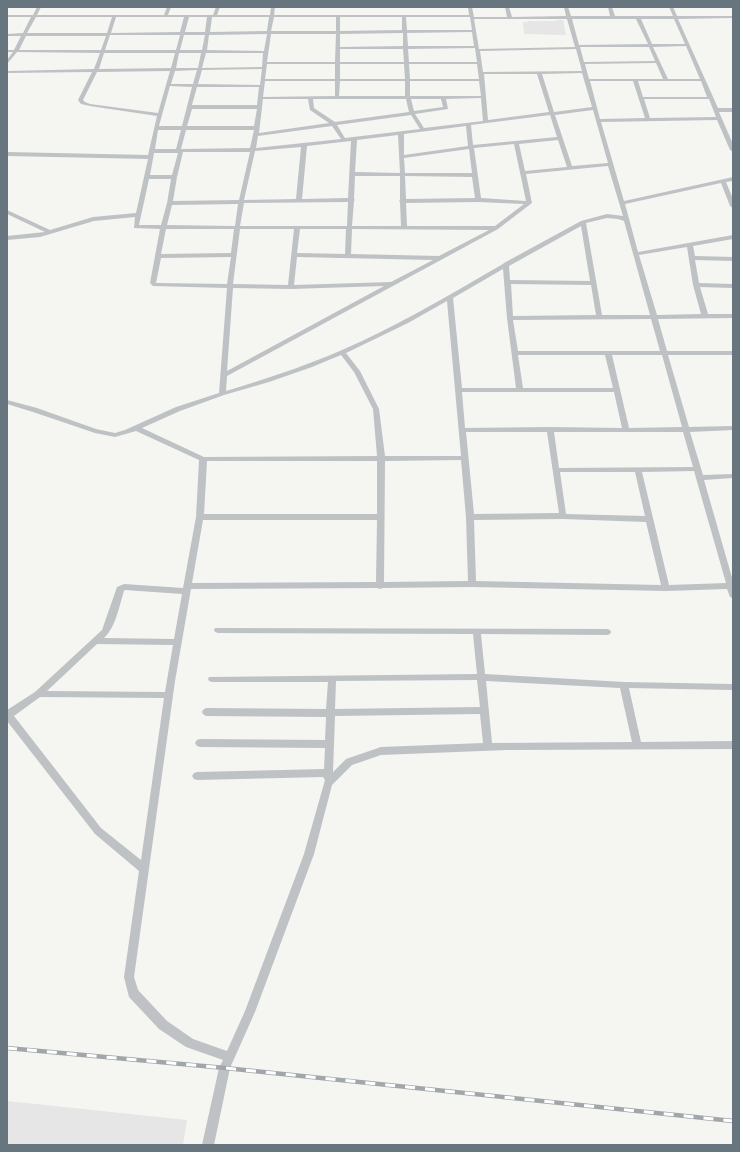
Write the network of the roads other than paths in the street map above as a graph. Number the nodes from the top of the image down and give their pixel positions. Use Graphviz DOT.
graph roads {
  1 [pos="39,7"];
  2 [pos="169,7"];
  3 [pos="218,7"];
  4 [pos="273,7"];
  5 [pos="470,7"];
  6 [pos="507,7"];
  7 [pos="566,7"];
  8 [pos="610,7"];
  9 [pos="671,7"];
  10 [pos="113,14"];
  11 [pos="166,15"];
  12 [pos="187,15"];
  13 [pos="213,15"];
  14 [pos="272,15"];
  15 [pos="7,16"];
  16 [pos="35,16"];
  17 [pos="338,16"];
  18 [pos="404,16"];
  19 [pos="472,17"];
  20 [pos="676,17"];
  21 [pos="733,17"];
  22 [pos="510,18"];
  23 [pos="569,18"];
  24 [pos="613,18"];
  25 [pos="638,18"];
  26 [pos="404,32"];
  27 [pos="474,32"];
  28 [pos="182,33"];
  29 [pos="207,33"];
  30 [pos="269,33"];
  31 [pos="339,33"];
  32 [pos="108,34"];
  33 [pos="7,35"];
  34 [pos="25,35"];
  35 [pos="688,45"];
  36 [pos="650,46"];
  37 [pos="406,47"];
  38 [pos="578,47"];
  39 [pos="338,48"];
  40 [pos="477,48"];
  41 [pos="7,51"];
  42 [pos="16,51"];
  43 [pos="177,51"];
  44 [pos="101,52"];
  45 [pos="204,52"];
  46 [pos="266,52"];
  47 [pos="659,62"];
  48 [pos="7,63"];
  49 [pos="407,63"];
  50 [pos="478,63"];
  51 [pos="582,63"];
  52 [pos="338,64"];
  53 [pos="265,66"];
  54 [pos="173,69"];
  55 [pos="199,69"];
  56 [pos="96,70"];
  57 [pos="7,72"];
  58 [pos="539,72"];
  59 [pos="584,72"];
  60 [pos="480,73"];
  61 [pos="666,79"];
  62 [pos="337,80"];
  63 [pos="408,80"];
  64 [pos="481,80"];
  65 [pos="587,80"];
  66 [pos="635,80"];
  67 [pos="703,80"];
  68 [pos="262,83"];
  69 [pos="169,85"];
  70 [pos="195,86"];
  71 [pos="408,97"];
  72 [pos="443,97"];
  73 [pos="483,97"];
  74 [pos="260,98"];
  75 [pos="310,98"];
  76 [pos="337,98"];
  77 [pos="641,98"];
  78 [pos="710,98"];
  79 [pos="190,107"];
  80 [pos="260,107"];
  81 [pos="595,108"];
  82 [pos="715,110"];
  83 [pos="733,110"];
  84 [pos="412,113"];
  85 [pos="552,113"];
  86 [pos="160,115"];
  87 [pos="719,118"];
  88 [pos="648,120"];
  89 [pos="598,121"];
  90 [pos="486,122"];
  91 [pos="334,124"];
  92 [pos="468,124"];
  93 [pos="156,128"];
  94 [pos="184,128"];
  95 [pos="257,128"];
  96 [pos="423,130"];
  97 [pos="401,133"];
  98 [pos="256,135"];
  99 [pos="559,138"];
  100 [pos="354,139"];
  101 [pos="344,140"];
  102 [pos="516,143"];
  103 [pos="304,145"];
  104 [pos="471,148"];
  105 [pos="252,150"];
  106 [pos="733,150"];
  107 [pos="151,151"];
  108 [pos="179,151"];
  109 [pos="7,154"];
  110 [pos="150,157"];
  111 [pos="402,157"];
  112 [pos="611,164"];
  113 [pos="570,168"];
  114 [pos="523,173"];
  115 [pos="353,174"];
  116 [pos="474,175"];
  117 [pos="402,176"];
  118 [pos="148,177"];
  119 [pos="174,177"];
  120 [pos="733,179"];
  121 [pos="723,182"];
  122 [pos="352,200"];
  123 [pos="478,200"];
  124 [pos="299,201"];
  125 [pos="402,201"];
  126 [pos="170,203"];
  127 [pos="241,203"];
  128 [pos="529,203"];
  129 [pos="622,203"];
  130 [pos="733,206"];
  131 [pos="7,212"];
  132 [pos="138,215"];
  133 [pos="626,220"];
  134 [pos="583,222"];
  135 [pos="163,228"];
  136 [pos="237,228"];
  137 [pos="297,228"];
  138 [pos="350,228"];
  139 [pos="404,228"];
  140 [pos="496,228"];
  141 [pos="50,232"];
  142 [pos="733,237"];
  143 [pos="7,238"];
  144 [pos="690,245"];
  145 [pos="636,254"];
  146 [pos="234,255"];
  147 [pos="294,255"];
  148 [pos="158,256"];
  149 [pos="348,256"];
  150 [pos="438,258"];
  151 [pos="691,258"];
  152 [pos="733,259"];
  153 [pos="506,264"];
  154 [pos="507,282"];
  155 [pos="593,283"];
  156 [pos="391,284"];
  157 [pos="696,285"];
  158 [pos="230,286"];
  159 [pos="733,286"];
  160 [pos="291,287"];
  161 [pos="450,296"];
  162 [pos="599,316"];
  163 [pos="654,316"];
  164 [pos="705,316"];
  165 [pos="733,316"];
  166 [pos="510,318"];
  167 [pos="664,352"];
  168 [pos="342,353"];
  169 [pos="515,353"];
  170 [pos="608,353"];
  171 [pos="733,353"];
  172 [pos="224,375"];
  173 [pos="459,390"];
  174 [pos="520,390"];
  175 [pos="616,390"];
  176 [pos="222,394"];
  177 [pos="7,402"];
  178 [pos="136,428"];
  179 [pos="733,428"];
  180 [pos="550,429"];
  181 [pos="626,429"];
  182 [pos="462,430"];
  183 [pos="686,430"];
  184 [pos="381,457"];
  185 [pos="465,458"];
  186 [pos="203,459"];
  187 [pos="697,469"];
  188 [pos="556,470"];
  189 [pos="638,470"];
  190 [pos="733,476"];
  191 [pos="700,478"];
  192 [pos="563,516"];
  193 [pos="200,517"];
  194 [pos="381,517"];
  195 [pos="470,517"];
  196 [pos="648,519"];
  197 [pos="729,567"];
  198 [pos="472,584"];
  199 [pos="380,586"];
  200 [pos="730,586"];
  201 [pos="188,588"];
  202 [pos="666,588"];
  203 [pos="733,595"];
  204 [pos="218,630"];
  205 [pos="477,632"];
  206 [pos="607,632"];
  207 [pos="95,641"];
  208 [pos="178,642"];
  209 [pos="480,677"];
  210 [pos="212,679"];
  211 [pos="332,679"];
  212 [pos="624,685"];
  213 [pos="732,687"];
  214 [pos="38,694"];
  215 [pos="170,694"];
  216 [pos="484,710"];
  217 [pos="206,712"];
  218 [pos="331,713"];
  219 [pos="8,715"];
  220 [pos="200,743"];
  221 [pos="330,744"];
  222 [pos="637,745"];
  223 [pos="733,745"];
  224 [pos="488,747"];
  225 [pos="197,776"];
  226 [pos="328,778"];
  227 [pos="144,869"];
  228 [pos="230,1057"];
  229 [pos="208,1145"];
  1 -- 16 [label="street"];
  2 -- 11 [label="street"];
  3 -- 13 [label="street"];
  4 -- 14 [label="street"];
  5 -- 19 [label="street"];
  6 -- 22 [label="street"];
  7 -- 23 [label="street"];
  8 -- 24 [label="street"];
  9 -- 20 [label="street"];
  10 -- 11 [label="street"];
  10 -- 16 [label="street"];
  10 -- 32 [label="street"];
  11 -- 12 [label="street"];
  12 -- 13 [label="street"];
  12 -- 28 [label="street"];
  13 -- 14 [label="street"];
  13 -- 29 [label="street"];
  14 -- 17 [label="street"];
  14 -- 30 [label="street"];
  15 -- 16 [label="street"];
  16 -- 34 [label="street"];
  17 -- 18 [label="street"];
  17 -- 31 [label="street"];
  18 -- 19 [label="street"];
  18 -- 26 [label="street"];
  19 -- 22 [label="street"];
  19 -- 27 [label="street"];
  20 -- 21 [label="street"];
  20 -- 25 [label="street"];
  20 -- 35 [label="street"];
  22 -- 23 [label="street"];
  23 -- 24 [label="street"];
  23 -- 38 [label="street"];
  24 -- 25 [label="street"];
  25 -- 36 [label="street"];
  26 -- 27 [label="street"];
  26 -- 31 [label="street"];
  26 -- 37 [label="street"];
  27 -- 40 [label="street"];
  28 -- 29 [label="street"];
  28 -- 32 [label="street"];
  28 -- 43 [label="street"];
  29 -- 30 [label="street"];
  29 -- 45 [label="street"];
  30 -- 31 [label="street"];
  30 -- 46 [label="street"];
  31 -- 39 [label="street"];
  32 -- 34 [label="street"];
  32 -- 44 [label="street"];
  33 -- 34 [label="street"];
  34 -- 42 [label="street"];
  35 -- 36 [label="street"];
  35 -- 67 [label="street"];
  36 -- 38 [label="street"];
  36 -- 47 [label="street"];
  37 -- 39 [label="street"];
  37 -- 40 [label="street"];
  37 -- 49 [label="street"];
  38 -- 40 [label="street"];
  38 -- 51 [label="street"];
  39 -- 52 [label="street"];
  40 -- 50 [label="street"];
  41 -- 42 [label="street"];
  42 -- 44 [label="street"];
  42 -- 48 [label="street"];
  43 -- 44 [label="street"];
  43 -- 45 [label="street"];
  43 -- 54 [label="street"];
  44 -- 56 [label="street"];
  45 -- 46 [label="street"];
  45 -- 55 [label="street"];
  46 -- 53 [label="street"];
  47 -- 51 [label="street"];
  47 -- 61 [label="street"];
  49 -- 50 [label="street"];
  49 -- 52 [label="street"];
  49 -- 63 [label="street"];
  50 -- 60 [label="street"];
  51 -- 59 [label="street"];
  52 -- 53 [label="street"];
  52 -- 62 [label="street"];
  53 -- 55 [label="street"];
  53 -- 68 [label="street"];
  54 -- 55 [label="street"];
  54 -- 56 [label="street"];
  54 -- 69 [label="street"];
  55 -- 70 [label="street"];
  56 -- 57 [label="street"];
  56 -- 86 [label="street"];
  58 -- 59 [label="street"];
  58 -- 60 [label="street"];
  58 -- 85 [label="street"];
  59 -- 65 [label="street"];
  60 -- 64 [label="street"];
  61 -- 66 [label="street"];
  61 -- 67 [label="street"];
  62 -- 63 [label="street"];
  62 -- 68 [label="street"];
  62 -- 76 [label="street"];
  63 -- 64 [label="street"];
  63 -- 71 [label="street"];
  64 -- 73 [label="street"];
  65 -- 66 [label="street"];
  65 -- 81 [label="street"];
  66 -- 77 [label="street"];
  67 -- 78 [label="street"];
  68 -- 70 [label="street"];
  68 -- 74 [label="street"];
  69 -- 70 [label="street"];
  69 -- 86 [label="street"];
  70 -- 79 [label="street"];
  71 -- 72 [label="street"];
  71 -- 76 [label="street"];
  71 -- 84 [label="street"];
  72 -- 73 [label="street"];
  72 -- 84 [label="street"];
  73 -- 90 [label="street"];
  74 -- 75 [label="street"];
  74 -- 80 [label="street"];
  75 -- 76 [label="street"];
  75 -- 91 [label="street"];
  77 -- 78 [label="street"];
  77 -- 88 [label="street"];
  78 -- 82 [label="street"];
  79 -- 80 [label="street"];
  79 -- 94 [label="street"];
  80 -- 95 [label="street"];
  81 -- 85 [label="street"];
  81 -- 89 [label="street"];
  82 -- 83 [label="street"];
  82 -- 87 [label="street"];
  84 -- 91 [label="street"];
  84 -- 96 [label="street"];
  85 -- 90 [label="street"];
  85 -- 99 [label="street"];
  86 -- 93 [label="street"];
  87 -- 88 [label="street"];
  87 -- 106 [label="street"];
  88 -- 89 [label="street"];
  89 -- 112 [label="street"];
  90 -- 92 [label="street"];
  91 -- 98 [label="street"];
  91 -- 101 [label="street"];
  92 -- 96 [label="street"];
  92 -- 104 [label="street"];
  93 -- 94 [label="street"];
  93 -- 107 [label="street"];
  94 -- 95 [label="street"];
  94 -- 108 [label="street"];
  95 -- 98 [label="street"];
  96 -- 97 [label="street"];
  97 -- 100 [label="street"];
  97 -- 111 [label="street"];
  98 -- 105 [label="street"];
  99 -- 102 [label="street"];
  99 -- 113 [label="street"];
  100 -- 101 [label="street"];
  100 -- 115 [label="street"];
  101 -- 103 [label="street"];
  102 -- 104 [label="street"];
  102 -- 114 [label="street"];
  103 -- 105 [label="street"];
  103 -- 124 [label="street"];
  104 -- 111 [label="street"];
  104 -- 116 [label="street"];
  105 -- 108 [label="street"];
  105 -- 127 [label="street"];
  107 -- 108 [label="street"];
  107 -- 110 [label="street"];
  108 -- 119 [label="street"];
  109 -- 110 [label="street"];
  110 -- 118 [label="street"];
  111 -- 117 [label="street"];
  112 -- 113 [label="street"];
  112 -- 129 [label="street"];
  113 -- 114 [label="street"];
  114 -- 128 [label="street"];
  115 -- 117 [label="street"];
  115 -- 122 [label="street"];
  116 -- 117 [label="street"];
  116 -- 123 [label="street"];
  117 -- 125 [label="street"];
  118 -- 119 [label="street"];
  118 -- 132 [label="street"];
  119 -- 126 [label="street"];
  120 -- 121 [label="street"];
  121 -- 129 [label="street"];
  121 -- 130 [label="street"];
  122 -- 124 [label="street"];
  122 -- 138 [label="street"];
  123 -- 125 [label="street"];
  123 -- 128 [label="street"];
  124 -- 127 [label="street"];
  125 -- 139 [label="street"];
  126 -- 127 [label="street"];
  126 -- 135 [label="street"];
  127 -- 136 [label="street"];
  128 -- 140 [label="street"];
  129 -- 133 [label="street"];
  131 -- 141 [label="street"];
  132 -- 135 [label="street"];
  132 -- 141 [label="street"];
  133 -- 134 [label="street"];
  133 -- 145 [label="street"];
  134 -- 153 [label="street"];
  134 -- 155 [label="street"];
  135 -- 136 [label="street"];
  135 -- 148 [label="street"];
  136 -- 137 [label="street"];
  136 -- 146 [label="street"];
  137 -- 138 [label="street"];
  137 -- 147 [label="street"];
  138 -- 139 [label="street"];
  138 -- 149 [label="street"];
  139 -- 140 [label="street"];
  140 -- 150 [label="street"];
  141 -- 143 [label="street"];
  142 -- 144 [label="street"];
  144 -- 145 [label="street"];
  144 -- 151 [label="street"];
  145 -- 163 [label="street"];
  146 -- 148 [label="street"];
  146 -- 158 [label="street"];
  147 -- 149 [label="street"];
  147 -- 160 [label="street"];
  148 -- 158 [label="street"];
  149 -- 150 [label="street"];
  150 -- 156 [label="street"];
  151 -- 152 [label="street"];
  151 -- 157 [label="street"];
  153 -- 154 [label="street"];
  153 -- 161 [label="street"];
  154 -- 155 [label="street"];
  154 -- 166 [label="street"];
  155 -- 162 [label="street"];
  156 -- 160 [label="street"];
  156 -- 172 [label="street"];
  157 -- 159 [label="street"];
  157 -- 164 [label="street"];
  158 -- 160 [label="street"];
  158 -- 172 [label="street"];
  161 -- 168 [label="street"];
  161 -- 173 [label="street"];
  162 -- 163 [label="street"];
  162 -- 166 [label="street"];
  163 -- 164 [label="street"];
  163 -- 167 [label="street"];
  164 -- 165 [label="street"];
  166 -- 169 [label="street"];
  167 -- 170 [label="street"];
  167 -- 171 [label="street"];
  167 -- 183 [label="street"];
  168 -- 176 [label="street"];
  168 -- 184 [label="street"];
  169 -- 170 [label="street"];
  169 -- 174 [label="street"];
  170 -- 175 [label="street"];
  172 -- 176 [label="street"];
  173 -- 174 [label="street"];
  173 -- 182 [label="street"];
  174 -- 175 [label="street"];
  175 -- 181 [label="street"];
  176 -- 178 [label="street"];
  177 -- 178 [label="street"];
  178 -- 186 [label="street"];
  179 -- 183 [label="street"];
  180 -- 181 [label="street"];
  180 -- 182 [label="street"];
  180 -- 188 [label="street"];
  181 -- 183 [label="street"];
  182 -- 185 [label="street"];
  183 -- 187 [label="street"];
  184 -- 185 [label="street"];
  184 -- 186 [label="street"];
  184 -- 194 [label="street"];
  185 -- 195 [label="street"];
  186 -- 193 [label="street"];
  187 -- 189 [label="street"];
  187 -- 191 [label="street"];
  188 -- 189 [label="street"];
  188 -- 192 [label="street"];
  189 -- 196 [label="street"];
  190 -- 191 [label="street"];
  191 -- 197 [label="street"];
  192 -- 195 [label="street"];
  192 -- 196 [label="street"];
  193 -- 194 [label="street"];
  193 -- 201 [label="street"];
  194 -- 199 [label="street"];
  195 -- 198 [label="street"];
  196 -- 202 [label="street"];
  197 -- 200 [label="street"];
  198 -- 199 [label="street"];
  198 -- 202 [label="street"];
  199 -- 201 [label="street"];
  200 -- 202 [label="street"];
  200 -- 203 [label="street"];
  201 -- 207 [label="street"];
  201 -- 208 [label="street"];
  204 -- 205 [label="street"];
  205 -- 206 [label="street"];
  205 -- 209 [label="street"];
  207 -- 208 [label="street"];
  207 -- 214 [label="street"];
  208 -- 215 [label="street"];
  209 -- 211 [label="street"];
  209 -- 212 [label="street"];
  209 -- 216 [label="street"];
  210 -- 211 [label="street"];
  211 -- 218 [label="street"];
  212 -- 213 [label="street"];
  212 -- 222 [label="street"];
  214 -- 215 [label="street"];
  214 -- 219 [label="street"];
  215 -- 227 [label="street"];
  216 -- 218 [label="street"];
  216 -- 224 [label="street"];
  217 -- 218 [label="street"];
  218 -- 221 [label="street"];
  219 -- 227 [label="street"];
  220 -- 221 [label="street"];
  221 -- 226 [label="street"];
  222 -- 223 [label="street"];
  222 -- 224 [label="street"];
  224 -- 226 [label="street"];
  225 -- 226 [label="street"];
  226 -- 228 [label="street"];
  227 -- 228 [label="street"];
  228 -- 229 [label="street"];
}
